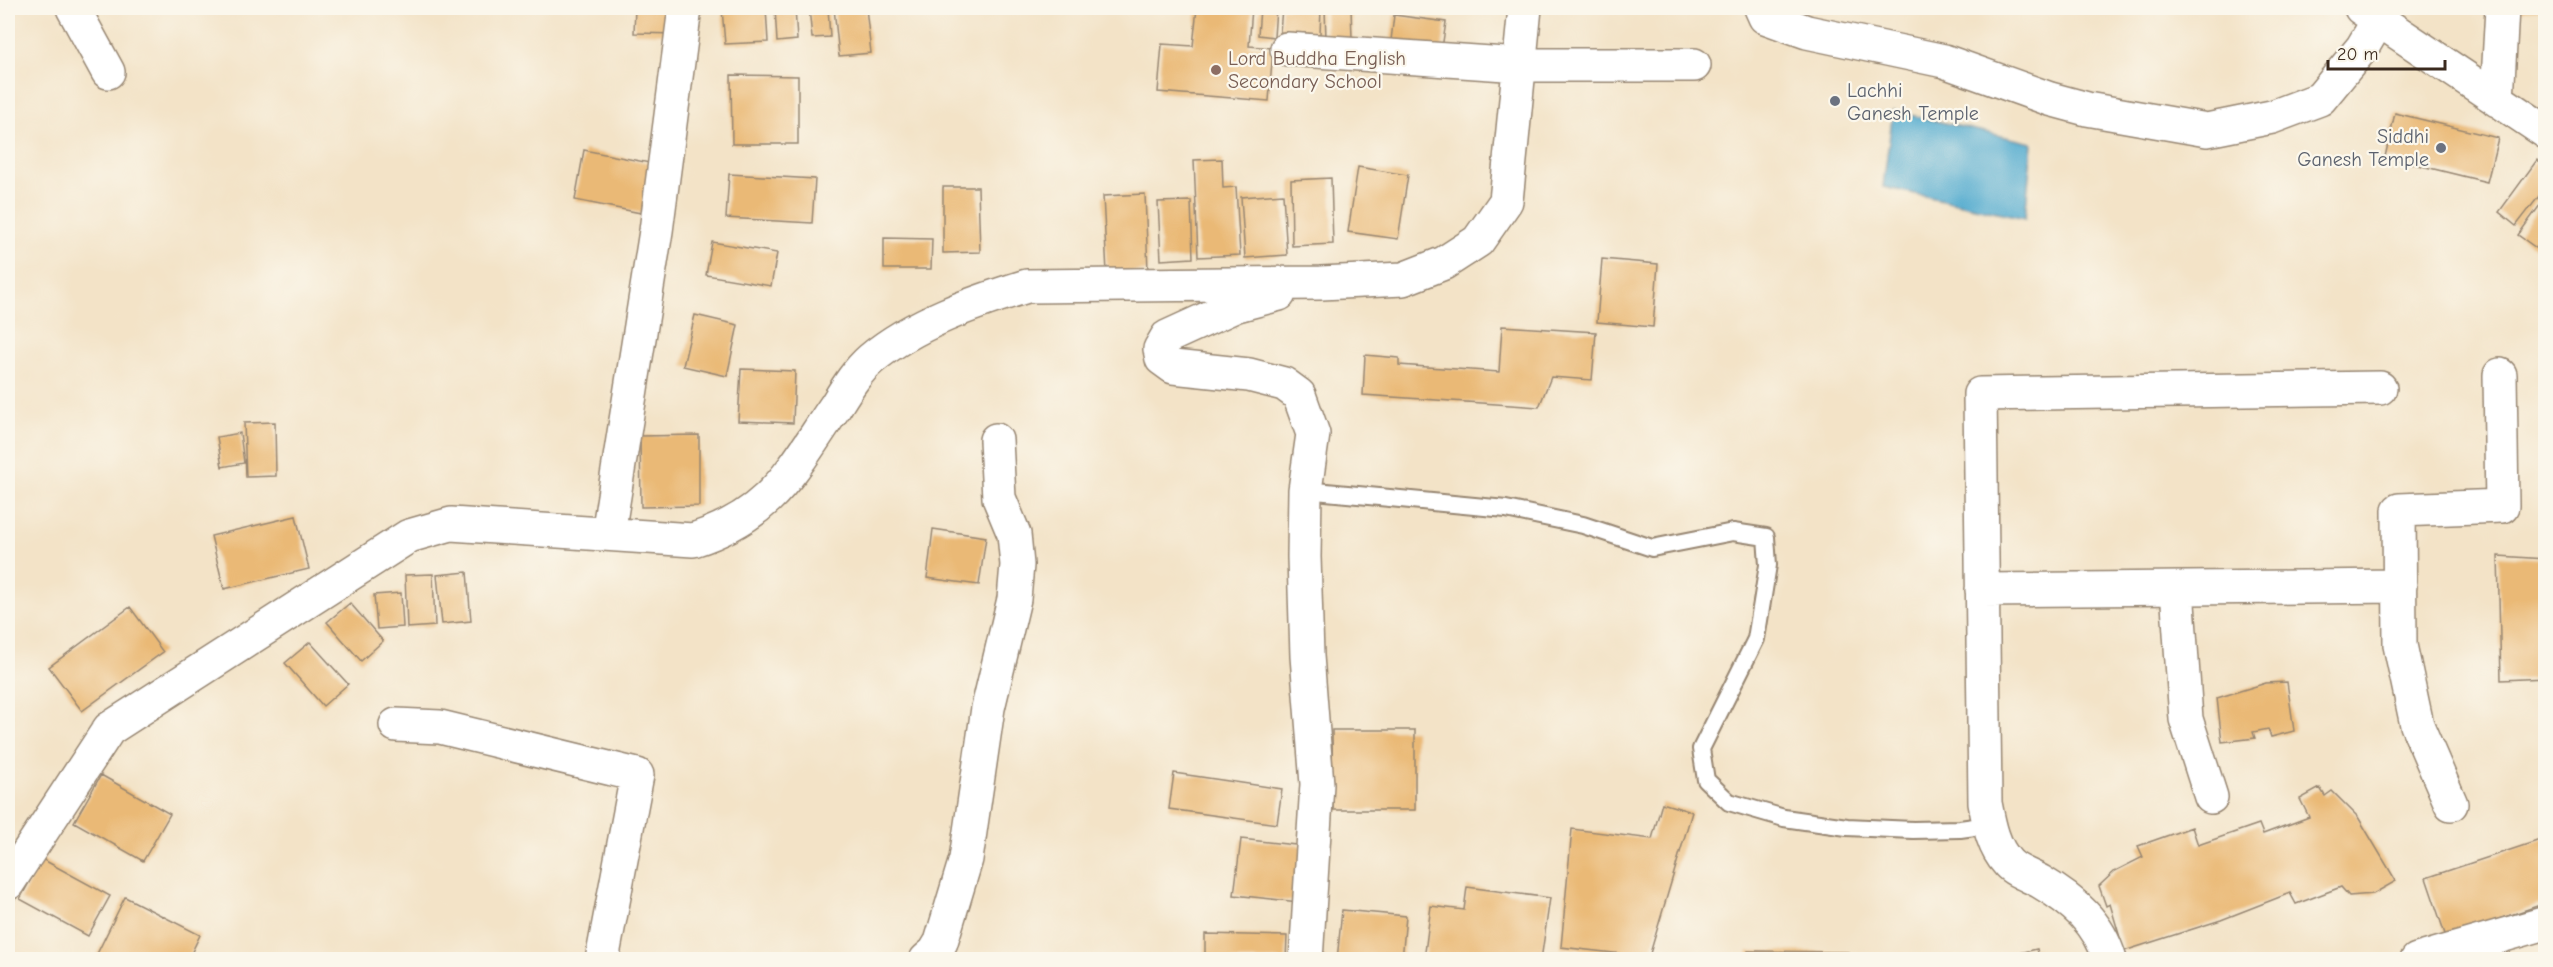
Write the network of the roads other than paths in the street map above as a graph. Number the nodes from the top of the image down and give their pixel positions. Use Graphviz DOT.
graph roads {
  1 [pos="73,8"];
  2 [pos="685,8"];
  3 [pos="1525,8"];
  4 [pos="1761,8"];
  5 [pos="2502,8"];
  6 [pos="2370,13"];
  7 [pos="1287,49"];
  8 [pos="1520,65"];
  9 [pos="1694,66"];
  10 [pos="108,72"];
  11 [pos="2497,100"];
  12 [pos="2546,132"];
  13 [pos="1322,283"];
  14 [pos="2500,375"];
  15 [pos="2380,388"];
  16 [pos="996,440"];
  17 [pos="1305,490"];
  18 [pos="608,534"];
  19 [pos="2400,586"];
  20 [pos="2177,588"];
  21 [pos="1982,590"];
  22 [pos="396,725"];
  23 [pos="2211,797"];
  24 [pos="2451,804"];
  25 [pos="1989,825"];
  26 [pos="8,883"];
  27 [pos="2546,923"];
  28 [pos="2467,953"];
  29 [pos="602,960"];
  30 [pos="926,960"];
  31 [pos="1306,960"];
  32 [pos="2110,960"];
  33 [pos="2418,960"];
  1 -- 10 [label="street"];
  2 -- 18 [label="street"];
  3 -- 8 [label="street"];
  4 -- 6 [label="street"];
  5 -- 11 [label="street"];
  6 -- 11 [label="street"];
  7 -- 8 [label="street"];
  8 -- 9 [label="street"];
  8 -- 13 [label="street"];
  11 -- 12 [label="street"];
  13 -- 17 [label="street"];
  13 -- 18 [label="street"];
  14 -- 19 [label="street"];
  15 -- 21 [label="street"];
  16 -- 30 [label="street"];
  17 -- 25 [label="lane"];
  17 -- 31 [label="street"];
  18 -- 26 [label="street"];
  19 -- 20 [label="street"];
  19 -- 24 [label="street"];
  20 -- 21 [label="street"];
  20 -- 23 [label="street"];
  21 -- 25 [label="street"];
  22 -- 29 [label="street"];
  25 -- 32 [label="street"];
  27 -- 28 [label="street"];
  28 -- 33 [label="street"];
}
